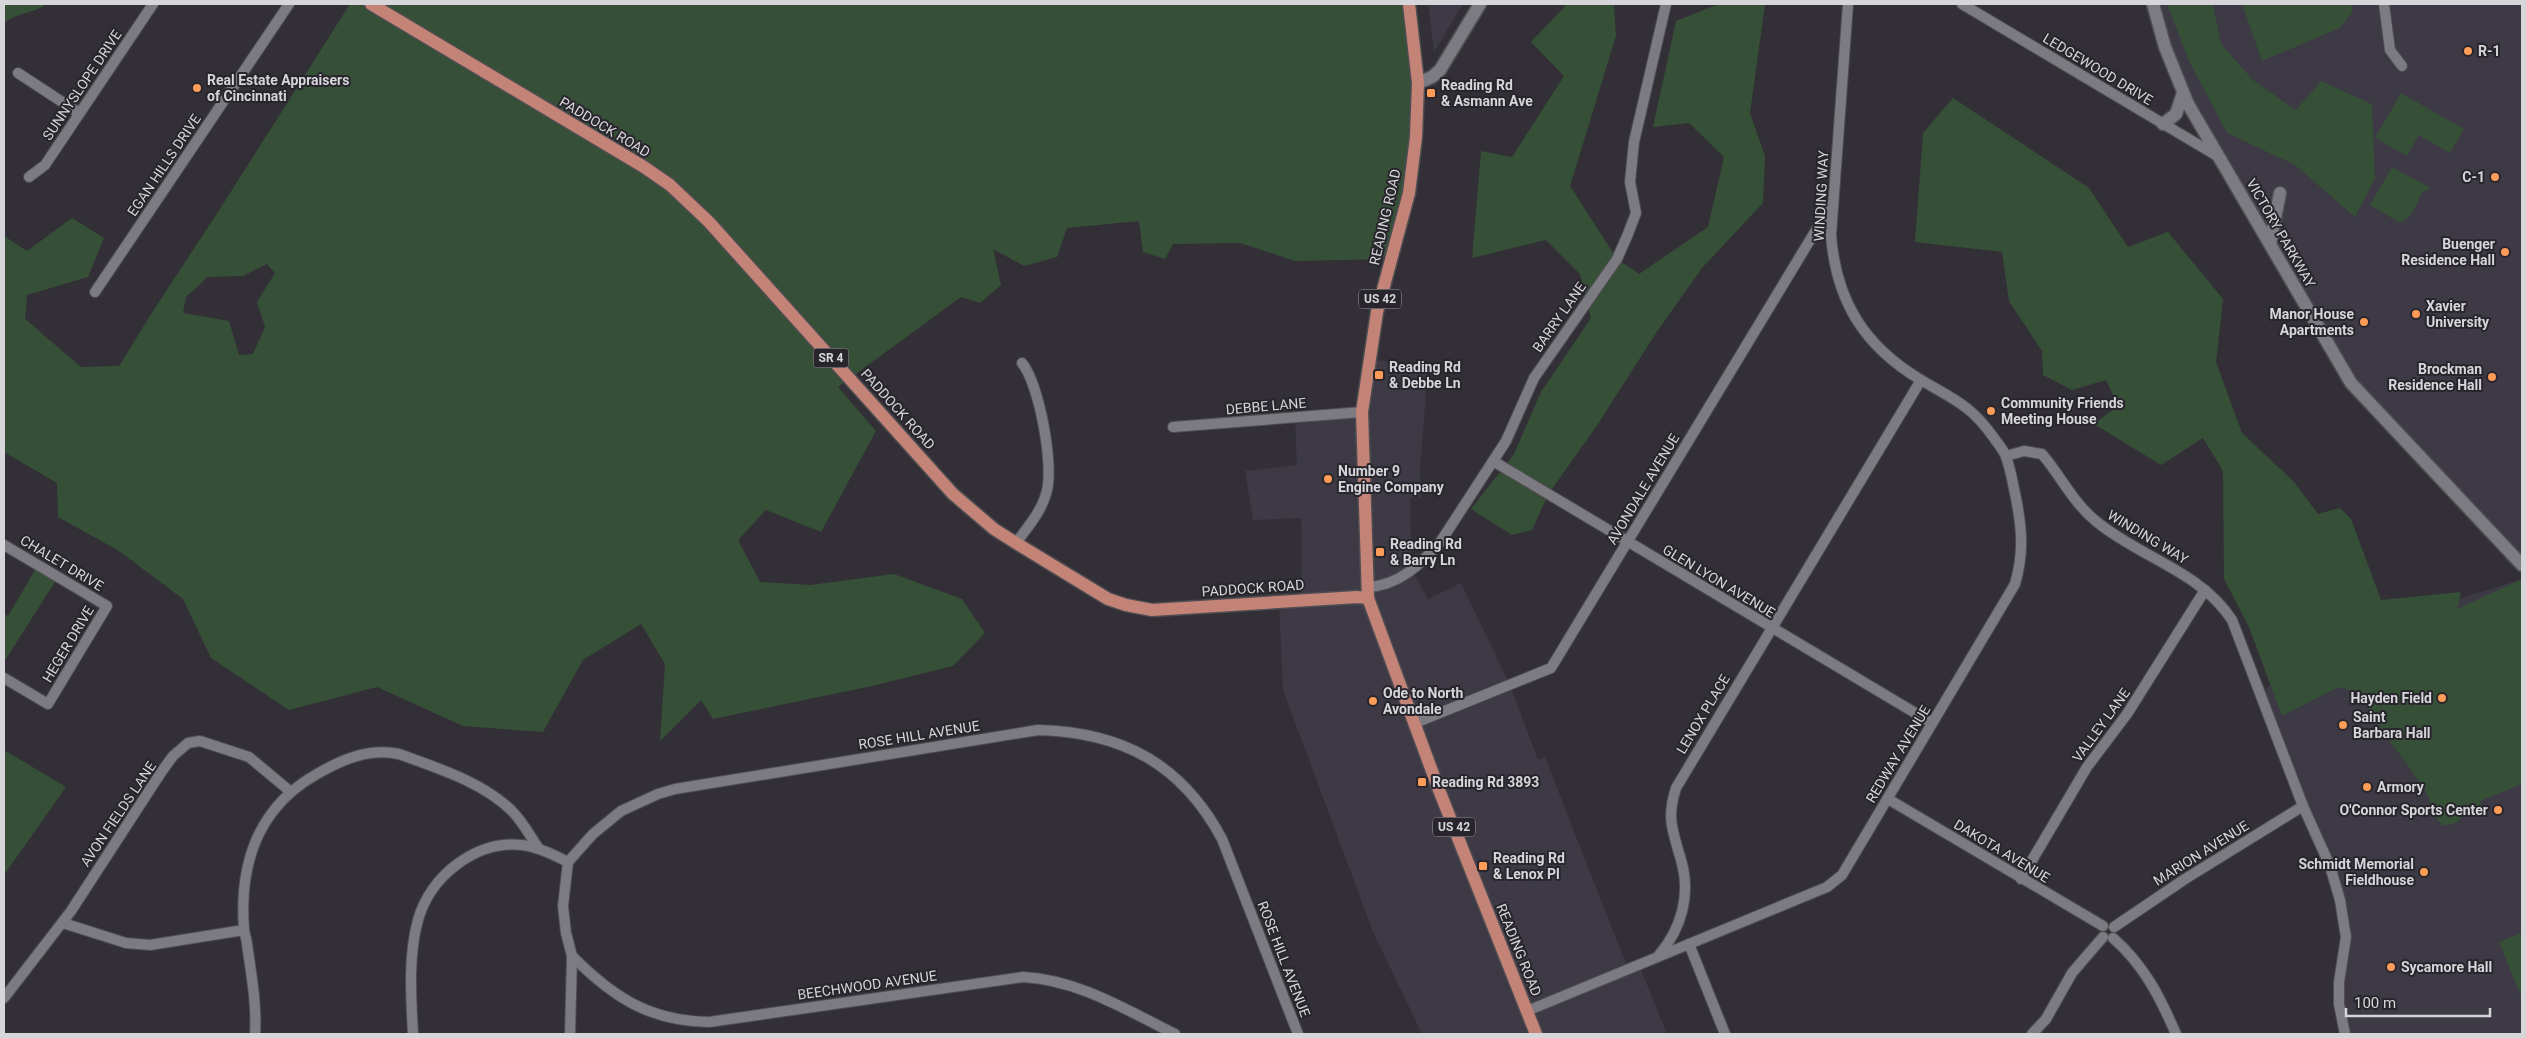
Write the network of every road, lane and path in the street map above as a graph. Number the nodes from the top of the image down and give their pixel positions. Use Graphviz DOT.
graph roads {
  1 [pos="153,4"];
  2 [pos="288,4"];
  3 [pos="371,4"];
  4 [pos="1409,4"];
  5 [pos="1480,4"];
  6 [pos="1666,4"];
  7 [pos="1848,4"];
  8 [pos="1962,4"];
  9 [pos="2153,4"];
  10 [pos="2384,4"];
  11 [pos="2402,66"];
  12 [pos="18,73"];
  13 [pos="1418,83"];
  14 [pos="2183,93"];
  15 [pos="79,114"];
  16 [pos="2163,124"];
  17 [pos="2220,157"];
  18 [pos="29,177"];
  19 [pos="2280,193"];
  20 [pos="1835,200"];
  21 [pos="2270,244"];
  22 [pos="95,292"];
  23 [pos="1022,362"];
  24 [pos="1921,380"];
  25 [pos="1362,412"];
  26 [pos="1173,427"];
  27 [pos="2006,456"];
  28 [pos="1493,461"];
  29 [pos="1627,542"];
  30 [pos="4,544"];
  31 [pos="1016,544"];
  32 [pos="2522,566"];
  33 [pos="2205,590"];
  34 [pos="1367,592"];
  35 [pos="107,606"];
  36 [pos="1771,628"];
  37 [pos="4,678"];
  38 [pos="1415,723"];
  39 [pos="1932,723"];
  40 [pos="291,792"];
  41 [pos="1888,799"];
  42 [pos="2303,806"];
  43 [pos="539,849"];
  44 [pos="568,862"];
  45 [pos="2021,879"];
  46 [pos="63,923"];
  47 [pos="244,930"];
  48 [pos="2106,934"];
  49 [pos="1689,944"];
  50 [pos="572,956"];
  51 [pos="1657,957"];
  52 [pos="4,998"];
  53 [pos="1527,1011"];
  54 [pos="255,1034"];
  55 [pos="413,1034"];
  56 [pos="570,1034"];
  57 [pos="1175,1034"];
  58 [pos="1298,1034"];
  59 [pos="1536,1034"];
  60 [pos="1725,1034"];
  61 [pos="2032,1034"];
  62 [pos="2176,1034"];
  63 [pos="2345,1034"];
  1 -- 15 [label="street, SUNNYSLOPE DRIVE"];
  2 -- 22 [label="street, EGAN HILLS DRIVE"];
  3 -- 31 [label="main road, PADDOCK ROAD / SR 4"];
  4 -- 13 [label="main road, READING ROAD / US 42"];
  5 -- 13 [label="street"];
  6 -- 28 [label="street, BARRY LANE"];
  7 -- 20 [label="street, WINDING WAY"];
  8 -- 16 [label="street, LEDGEWOOD DRIVE"];
  9 -- 14 [label="street, VICTORY PARKWAY"];
  10 -- 11 [label="street"];
  12 -- 15 [label="street"];
  13 -- 25 [label="main road, READING ROAD / US 42"];
  14 -- 16 [label="street"];
  14 -- 17 [label="street, VICTORY PARKWAY"];
  15 -- 18 [label="street, SUNNYSLOPE DRIVE"];
  16 -- 17 [label="street, LEDGEWOOD DRIVE"];
  17 -- 21 [label="street, VICTORY PARKWAY"];
  19 -- 21 [label="street"];
  20 -- 24 [label="street, WINDING WAY"];
  20 -- 29 [label="street, AVONDALE AVENUE"];
  21 -- 32 [label="street, VICTORY PARKWAY"];
  23 -- 31 [label="street"];
  24 -- 27 [label="street, WINDING WAY"];
  24 -- 36 [label="street, LENOX PLACE"];
  25 -- 26 [label="street, DEBBE LANE"];
  25 -- 34 [label="main road, READING ROAD / US 42"];
  27 -- 33 [label="street, WINDING WAY"];
  27 -- 39 [label="street, REDWAY AVENUE"];
  28 -- 29 [label="street, GLEN LYON AVENUE"];
  28 -- 34 [label="street, BARRY LANE"];
  29 -- 36 [label="street, GLEN LYON AVENUE"];
  29 -- 38 [label="street, AVONDALE AVENUE"];
  30 -- 35 [label="street, CHALET DRIVE"];
  31 -- 34 [label="main road, PADDOCK ROAD / SR 4"];
  33 -- 42 [label="street, WINDING WAY"];
  33 -- 45 [label="street, VALLEY LANE"];
  34 -- 38 [label="main road, READING ROAD / US 42"];
  35 -- 37 [label="street, HEGER DRIVE"];
  36 -- 39 [label="street, GLEN LYON AVENUE"];
  36 -- 51 [label="street, LENOX PLACE"];
  38 -- 53 [label="main road, READING ROAD / US 42"];
  39 -- 41 [label="street, REDWAY AVENUE"];
  40 -- 43 [label="street"];
  40 -- 46 [label="street, AVON FIELDS LANE"];
  40 -- 47 [label="street"];
  41 -- 45 [label="street, DAKOTA AVENUE"];
  41 -- 49 [label="street, REDWAY AVENUE"];
  42 -- 48 [label="street, MARION AVENUE"];
  42 -- 63 [label="street, WINDING WAY"];
  43 -- 44 [label="street"];
  43 -- 55 [label="street"];
  44 -- 50 [label="street"];
  44 -- 58 [label="street, ROSE HILL AVENUE"];
  45 -- 48 [label="street, DAKOTA AVENUE"];
  46 -- 47 [label="street"];
  46 -- 52 [label="street, AVON FIELDS LANE"];
  47 -- 54 [label="street"];
  48 -- 61 [label="street"];
  48 -- 62 [label="street, DAKOTA AVENUE"];
  49 -- 51 [label="street, REDWAY AVENUE"];
  49 -- 60 [label="street"];
  50 -- 56 [label="street"];
  50 -- 57 [label="street, BEECHWOOD AVENUE"];
  51 -- 53 [label="street"];
  53 -- 59 [label="main road, READING ROAD / US 42"];
}
